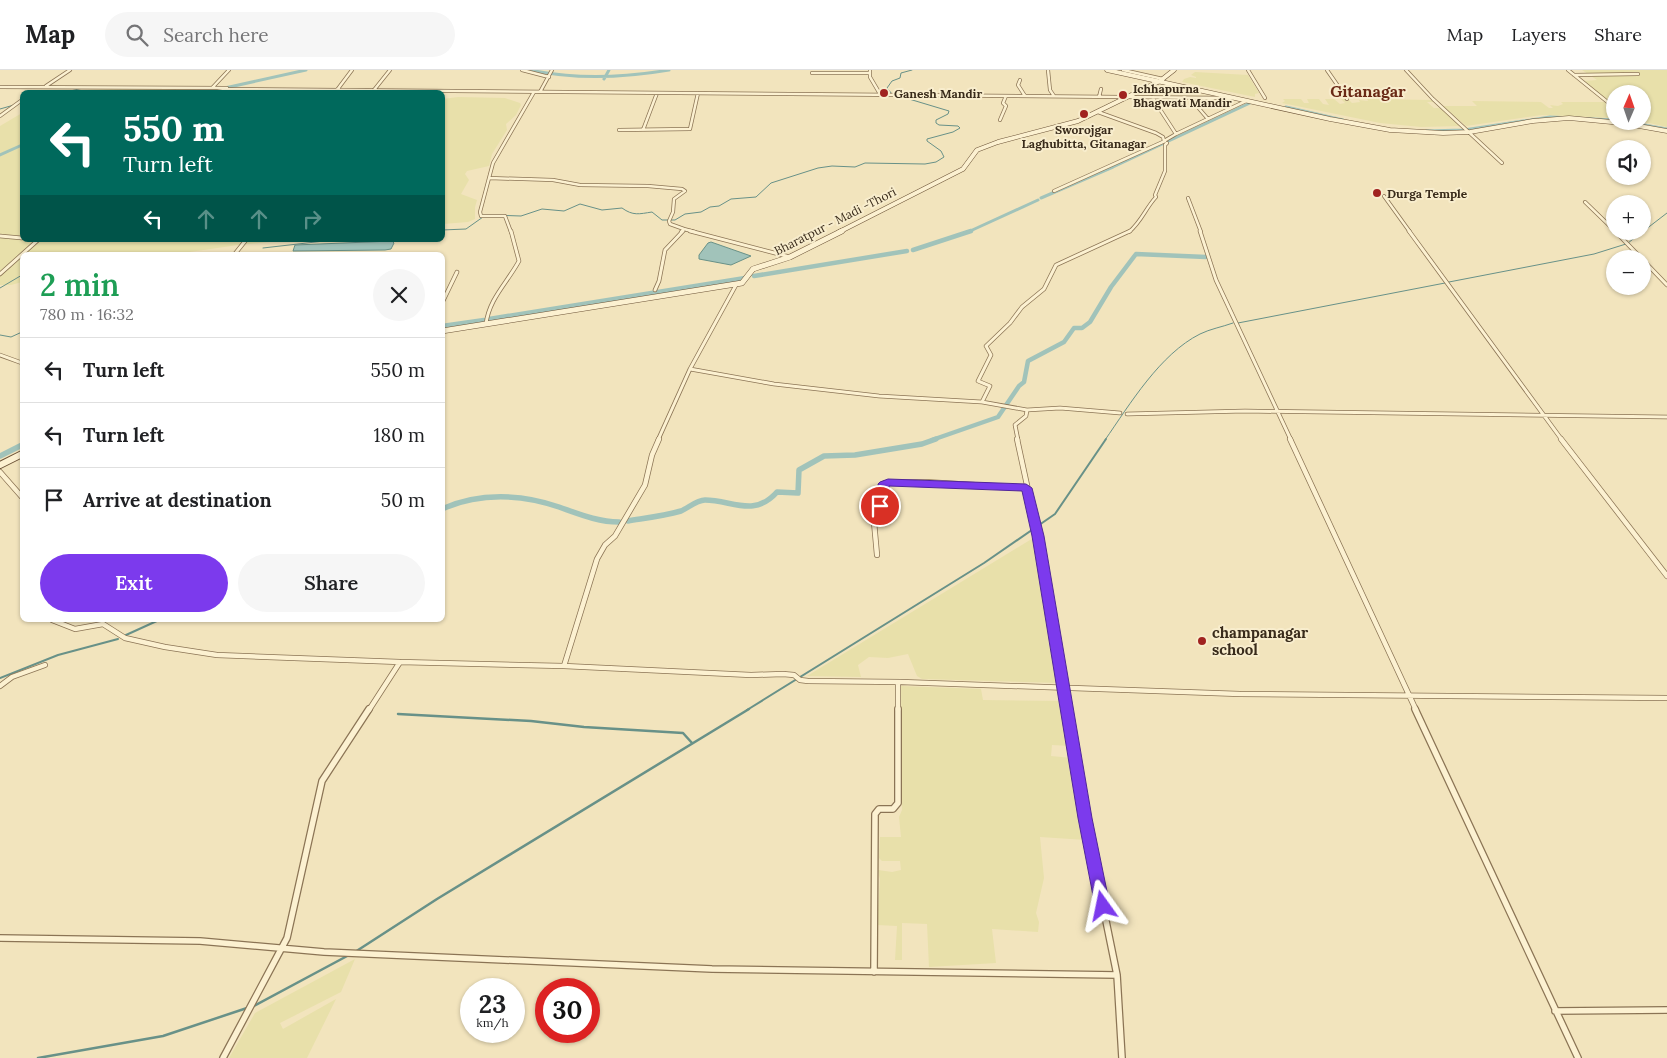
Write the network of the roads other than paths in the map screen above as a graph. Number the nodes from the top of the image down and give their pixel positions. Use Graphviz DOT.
graph roads {
  1 [pos="70,70"];
  2 [pos="229,70"];
  3 [pos="352,70"];
  4 [pos="390,70"];
  5 [pos="522,70"];
  6 [pos="552,70"];
  7 [pos="1048,70"];
  8 [pos="1106,70"];
  9 [pos="1123,70"];
  10 [pos="1174,70"];
  11 [pos="1248,70"];
  12 [pos="1327,70"];
  13 [pos="1406,70"];
  14 [pos="1568,70"];
  15 [pos="869,72"];
  16 [pos="812,73"];
  17 [pos="1638,74"];
  18 [pos="1574,75"];
  19 [pos="550,76"];
  20 [pos="1020,80"];
  21 [pos="1161,80"];
  22 [pos="0,86"];
  23 [pos="40,87"];
  24 [pos="45,87"];
  25 [pos="212,88"];
  26 [pos="226,88"];
  27 [pos="1101,89"];
  28 [pos="35,90"];
  29 [pos="219,90"];
  30 [pos="337,90"];
  31 [pos="374,90"];
  32 [pos="445,91"];
  33 [pos="534,92"];
  34 [pos="540,92"];
  35 [pos="656,93"];
  36 [pos="698,94"];
  37 [pos="880,94"];
  38 [pos="1006,96"];
  39 [pos="1025,96"];
  40 [pos="1054,96"];
  41 [pos="1099,97"];
  42 [pos="1127,97"];
  43 [pos="1152,97"];
  44 [pos="1190,98"];
  45 [pos="1234,98"];
  46 [pos="1264,98"];
  47 [pos="1347,99"];
  48 [pos="1246,100"];
  49 [pos="20,101"];
  50 [pos="1606,101"];
  51 [pos="1098,112"];
  52 [pos="0,116"];
  53 [pos="1208,119"];
  54 [pos="1000,120"];
  55 [pos="1606,121"];
  56 [pos="1651,127"];
  57 [pos="619,130"];
  58 [pos="643,130"];
  59 [pos="1469,130"];
  60 [pos="1667,131"];
  61 [pos="1176,134"];
  62 [pos="1166,141"];
  63 [pos="1502,162"];
  64 [pos="489,178"];
  65 [pos="1054,191"];
  66 [pos="1384,196"];
  67 [pos="1188,198"];
  68 [pos="1585,202"];
  69 [pos="1606,222"];
  70 [pos="684,229"];
  71 [pos="0,236"];
  72 [pos="20,238"];
  73 [pos="1624,240"];
  74 [pos="36,242"];
  75 [pos="244,242"];
  76 [pos="25,252"];
  77 [pos="237,252"];
  78 [pos="20,256"];
  79 [pos="790,257"];
  80 [pos="457,272"];
  81 [pos="0,274"];
  82 [pos="736,285"];
  83 [pos="1667,285"];
  84 [pos="655,290"];
  85 [pos="445,297"];
  86 [pos="486,324"];
  87 [pos="445,331"];
  88 [pos="0,350"];
  89 [pos="2,355"];
  90 [pos="20,362"];
  91 [pos="690,369"];
  92 [pos="982,402"];
  93 [pos="1027,410"];
  94 [pos="1120,412"];
  95 [pos="1277,412"];
  96 [pos="1127,414"];
  97 [pos="1541,414"];
  98 [pos="1667,416"];
  99 [pos="20,455"];
  100 [pos="0,465"];
  101 [pos="0,472"];
  102 [pos="1026,488"];
  103 [pos="20,495"];
  104 [pos="877,555"];
  105 [pos="1667,576"];
  106 [pos="58,622"];
  107 [pos="400,662"];
  108 [pos="45,665"];
  109 [pos="564,666"];
  110 [pos="898,682"];
  111 [pos="0,686"];
  112 [pos="1063,690"];
  113 [pos="1409,695"];
  114 [pos="1667,698"];
  115 [pos="0,938"];
  116 [pos="283,947"];
  117 [pos="874,972"];
  118 [pos="1117,975"];
  119 [pos="1667,1010"];
  120 [pos="1555,1011"];
  121 [pos="223,1058"];
  122 [pos="1122,1058"];
  123 [pos="1578,1058"];
  1 -- 24 [label="street"];
  2 -- 25 [label="street"];
  3 -- 30 [label="street"];
  4 -- 31 [label="street"];
  5 -- 19 [label="street"];
  6 -- 19 [label="street"];
  7 -- 40 [label="street"];
  8 -- 21 [label="main road"];
  9 -- 21 [label="street"];
  10 -- 21 [label="main road, Bharatpur - Madi -Thori"];
  11 -- 46 [label="street"];
  12 -- 47 [label="street"];
  13 -- 59 [label="street"];
  14 -- 18 [label="street"];
  15 -- 16 [label="street"];
  15 -- 37 [label="street"];
  17 -- 18 [label="street"];
  18 -- 50 [label="street"];
  19 -- 34 [label="street"];
  20 -- 39 [label="street"];
  21 -- 42 [label="main road, Bharatpur - Madi -Thori"];
  21 -- 45 [label="main road"];
  22 -- 23 [label="street"];
  23 -- 24 [label="street"];
  23 -- 28 [label="street"];
  24 -- 25 [label="street"];
  25 -- 26 [label="street"];
  26 -- 29 [label="street"];
  26 -- 30 [label="street"];
  27 -- 41 [label="street"];
  32 -- 33 [label="street"];
  33 -- 34 [label="street"];
  33 -- 64 [label="street"];
  34 -- 35 [label="street"];
  35 -- 36 [label="street"];
  35 -- 58 [label="street"];
  36 -- 37 [label="street"];
  36 -- 58 [label="street"];
  37 -- 38 [label="street"];
  38 -- 39 [label="street"];
  38 -- 54 [label="street"];
  39 -- 40 [label="street"];
  40 -- 41 [label="street"];
  41 -- 42 [label="street"];
  42 -- 43 [label="street"];
  42 -- 51 [label="main road, Bharatpur - Madi -Thori"];
  43 -- 44 [label="street"];
  43 -- 61 [label="street"];
  44 -- 45 [label="street"];
  44 -- 53 [label="street"];
  45 -- 48 [label="main road"];
  48 -- 53 [label="street"];
  48 -- 59 [label="main road"];
  49 -- 52 [label="street"];
  51 -- 62 [label="street"];
  51 -- 79 [label="main road, Bharatpur - Madi -Thori"];
  53 -- 61 [label="street"];
  55 -- 59 [label="main road"];
  56 -- 60 [label="main road"];
  57 -- 58 [label="street"];
  59 -- 63 [label="street"];
  61 -- 62 [label="street"];
  62 -- 65 [label="street"];
  62 -- 92 [label="street"];
  64 -- 70 [label="street"];
  64 -- 86 [label="street"];
  66 -- 97 [label="street"];
  67 -- 95 [label="street"];
  68 -- 69 [label="street"];
  70 -- 79 [label="street"];
  70 -- 84 [label="street"];
  71 -- 72 [label="street"];
  73 -- 83 [label="street"];
  74 -- 76 [label="street"];
  75 -- 77 [label="street"];
  78 -- 81 [label="street"];
  79 -- 82 [label="main road, Bharatpur - Madi -Thori"];
  80 -- 85 [label="street"];
  82 -- 86 [label="main road"];
  82 -- 91 [label="street"];
  86 -- 87 [label="main road"];
  88 -- 89 [label="street"];
  89 -- 90 [label="street"];
  91 -- 92 [label="street"];
  91 -- 109 [label="street"];
  92 -- 93 [label="street"];
  93 -- 94 [label="street"];
  93 -- 102 [label="street"];
  95 -- 96 [label="street"];
  95 -- 97 [label="street"];
  95 -- 113 [label="street"];
  97 -- 98 [label="street"];
  97 -- 105 [label="street"];
  99 -- 100 [label="main road"];
  101 -- 103 [label="street"];
  102 -- 104 [label="street"];
  102 -- 112 [label="street"];
  106 -- 107 [label="street"];
  107 -- 109 [label="street"];
  107 -- 116 [label="street"];
  108 -- 111 [label="street"];
  109 -- 110 [label="street"];
  110 -- 112 [label="street"];
  110 -- 117 [label="street"];
  112 -- 113 [label="street"];
  112 -- 118 [label="street"];
  113 -- 114 [label="street"];
  113 -- 120 [label="street"];
  115 -- 116 [label="street"];
  116 -- 117 [label="street"];
  116 -- 121 [label="street"];
  117 -- 118 [label="street"];
  118 -- 122 [label="street"];
  119 -- 120 [label="street"];
  120 -- 123 [label="street"];
}
